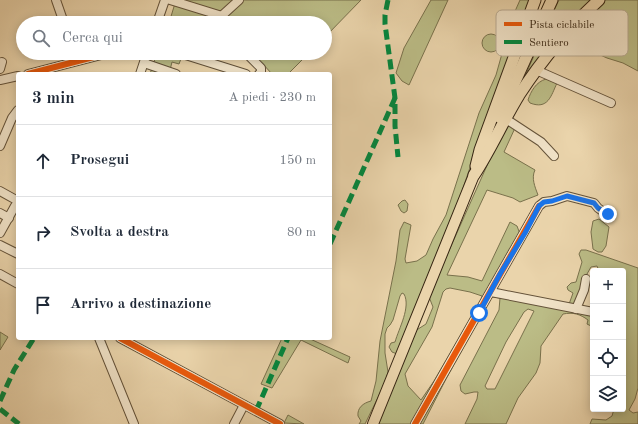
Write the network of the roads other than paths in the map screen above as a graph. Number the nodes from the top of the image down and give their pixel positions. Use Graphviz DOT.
graph roads {
  1 [pos="56,0"];
  2 [pos="165,0"];
  3 [pos="170,0"];
  4 [pos="239,0"];
  5 [pos="535,0"];
  6 [pos="542,0"];
  7 [pos="552,0"];
  8 [pos="599,0"];
  9 [pos="531,10"];
  10 [pos="538,10"];
  11 [pos="548,10"];
  12 [pos="589,10"];
  13 [pos="62,16"];
  14 [pos="159,16"];
  15 [pos="211,16"];
  16 [pos="222,16"];
  17 [pos="514,56"];
  18 [pos="519,56"];
  19 [pos="527,56"];
  20 [pos="547,56"];
  21 [pos="83,60"];
  22 [pos="201,60"];
  23 [pos="253,60"];
  24 [pos="75,62"];
  25 [pos="144,62"];
  26 [pos="536,70"];
  27 [pos="36,72"];
  28 [pos="141,72"];
  29 [pos="170,72"];
  30 [pos="240,72"];
  31 [pos="261,72"];
  32 [pos="16,76"];
  33 [pos="0,80"];
  34 [pos="612,103"];
  35 [pos="16,113"];
  36 [pos="506,119"];
  37 [pos="0,146"];
  38 [pos="486,148"];
  39 [pos="554,156"];
  40 [pos="474,175"];
  41 [pos="0,191"];
  42 [pos="16,202"];
  43 [pos="16,205"];
  44 [pos="0,213"];
  45 [pos="608,214"];
  46 [pos="9,218"];
  47 [pos="0,234"];
  48 [pos="0,245"];
  49 [pos="16,253"];
  50 [pos="0,274"];
  51 [pos="586,279"];
  52 [pos="16,283"];
  53 [pos="491,292"];
  54 [pos="576,309"];
  55 [pos="590,311"];
  56 [pos="100,340"];
  57 [pos="124,340"];
  58 [pos="244,405"];
  59 [pos="378,410"];
  60 [pos="134,424"];
  61 [pos="234,424"];
  62 [pos="280,424"];
  63 [pos="370,424"];
  64 [pos="373,424"];
  65 [pos="415,424"];
  1 -- 13 [label="street"];
  2 -- 14 [label="street"];
  3 -- 15 [label="street"];
  4 -- 16 [label="street"];
  5 -- 9 [label="highway"];
  6 -- 10 [label="highway"];
  7 -- 11 [label="highway"];
  8 -- 12 [label="highway"];
  17 -- 40 [label="highway"];
  18 -- 38 [label="highway"];
  19 -- 38 [label="highway"];
  20 -- 26 [label="highway"];
  21 -- 24 [label="street"];
  22 -- 30 [label="street"];
  23 -- 31 [label="street"];
  24 -- 27 [label="street"];
  25 -- 28 [label="street"];
  25 -- 29 [label="street"];
  26 -- 34 [label="street"];
  26 -- 36 [label="highway"];
  32 -- 33 [label="street"];
  35 -- 37 [label="street"];
  36 -- 39 [label="street"];
  36 -- 40 [label="highway"];
  38 -- 40 [label="highway"];
  40 -- 59 [label="main road"];
  41 -- 42 [label="street"];
  43 -- 46 [label="street"];
  44 -- 46 [label="street"];
  45 -- 53 [label="street"];
  46 -- 47 [label="street"];
  48 -- 49 [label="street"];
  50 -- 52 [label="street"];
  51 -- 54 [label="street"];
  53 -- 54 [label="street"];
  53 -- 65 [label="street"];
  54 -- 55 [label="street"];
  56 -- 60 [label="street"];
  57 -- 58 [label="street"];
  58 -- 61 [label="street"];
  58 -- 62 [label="street"];
  59 -- 63 [label="main road"];
  59 -- 64 [label="main road"];
}
